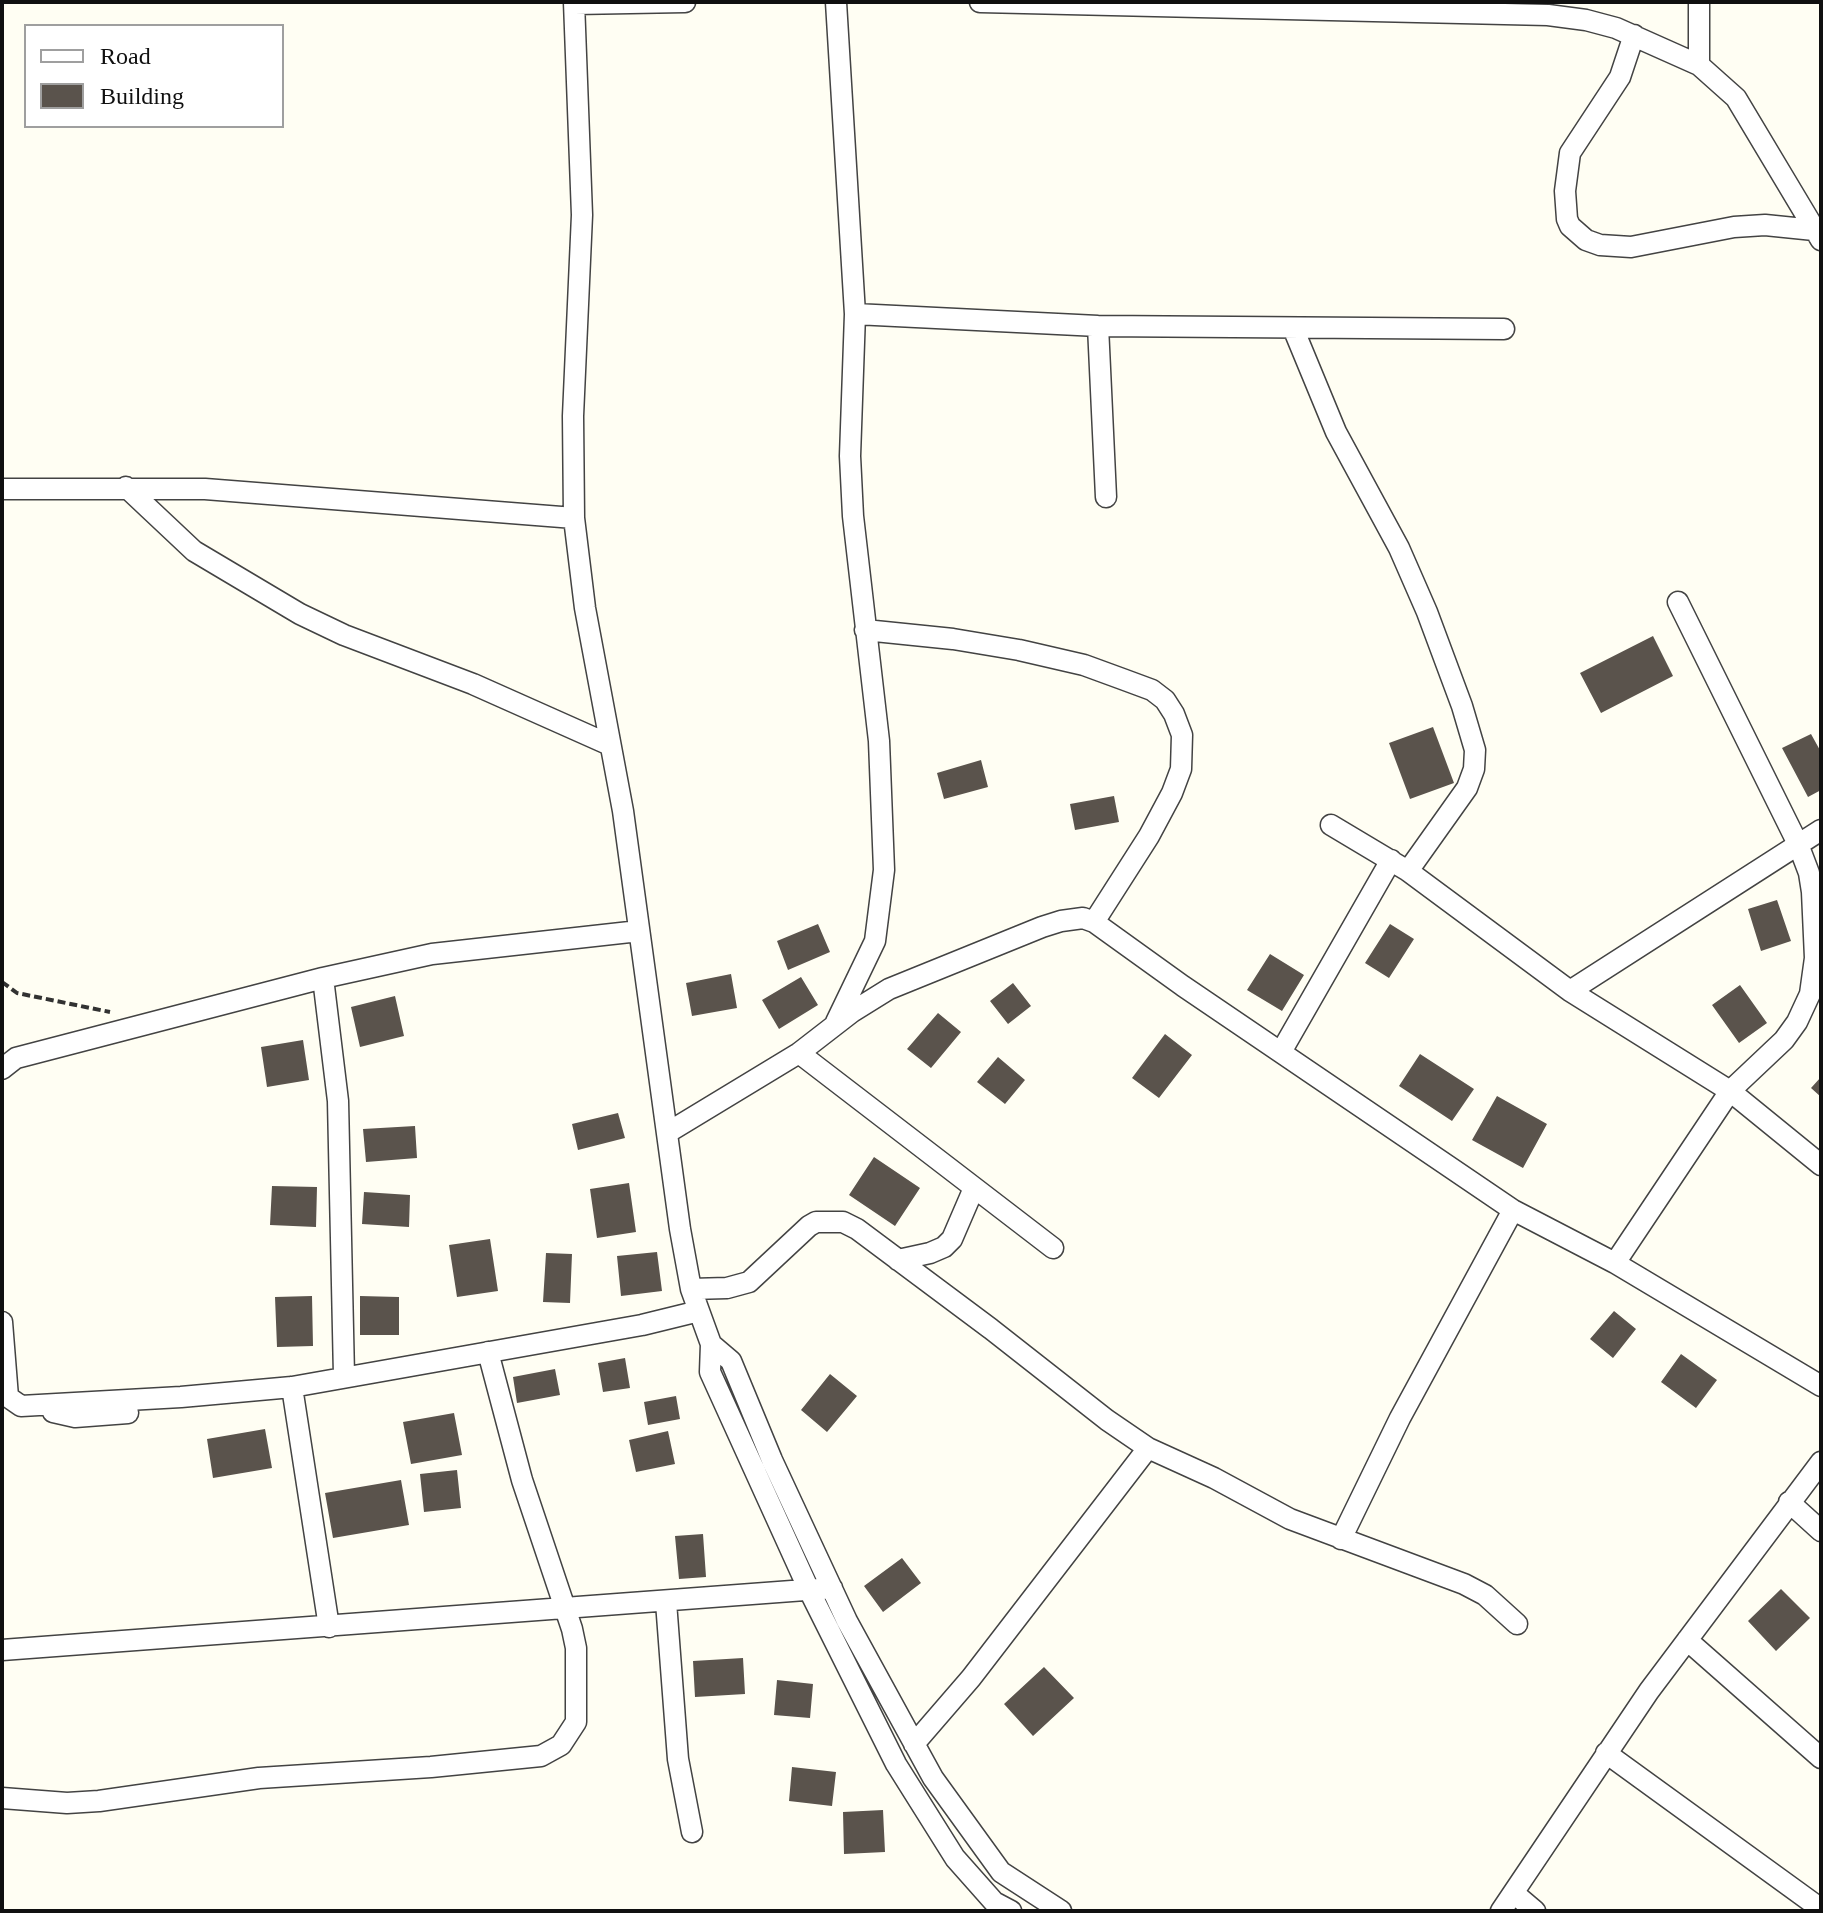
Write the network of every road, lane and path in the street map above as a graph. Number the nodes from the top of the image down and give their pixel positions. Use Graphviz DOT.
graph roads {
  1 [pos="685,2"];
  2 [pos="836,2"];
  3 [pos="980,2"];
  4 [pos="1699,2"];
  5 [pos="574,3"];
  6 [pos="1634,35"];
  7 [pos="1699,65"];
  8 [pos="1818,235"];
  9 [pos="855,314"];
  10 [pos="1098,326"];
  11 [pos="1293,328"];
  12 [pos="1504,329"];
  13 [pos="126,487"];
  14 [pos="2,489"];
  15 [pos="1106,497"];
  16 [pos="574,518"];
  17 [pos="1678,602"];
  18 [pos="865,630"];
  19 [pos="610,745"];
  20 [pos="1331,825"];
  21 [pos="1821,830"];
  22 [pos="1798,844"];
  23 [pos="1400,866"];
  24 [pos="1094,922"];
  25 [pos="639,931"];
  26 [pos="323,978"];
  27 [pos="2,982"];
  28 [pos="1570,991"];
  29 [pos="116,1013"];
  30 [pos="834,1026"];
  31 [pos="1281,1052"];
  32 [pos="799,1053"];
  33 [pos="2,1069"];
  34 [pos="1730,1091"];
  35 [pos="667,1133"];
  36 [pos="1821,1165"];
  37 [pos="974,1188"];
  38 [pos="1513,1210"];
  39 [pos="1053,1248"];
  40 [pos="898,1260"];
  41 [pos="1615,1263"];
  42 [pos="691,1289"];
  43 [pos="699,1311"];
  44 [pos="2,1322"];
  45 [pos="711,1344"];
  46 [pos="488,1352"];
  47 [pos="344,1376"];
  48 [pos="1821,1386"];
  49 [pos="292,1387"];
  50 [pos="1148,1448"];
  51 [pos="1821,1462"];
  52 [pos="1789,1502"];
  53 [pos="1821,1531"];
  54 [pos="1341,1539"];
  55 [pos="832,1588"];
  56 [pos="809,1590"];
  57 [pos="666,1602"];
  58 [pos="564,1607"];
  59 [pos="1517,1624"];
  60 [pos="329,1627"];
  61 [pos="1687,1640"];
  62 [pos="2,1650"];
  63 [pos="914,1744"];
  64 [pos="1606,1753"];
  65 [pos="1821,1758"];
  66 [pos="2,1798"];
  67 [pos="692,1832"];
  68 [pos="1001,1872"];
  69 [pos="1515,1894"];
  70 [pos="1000,1908"];
  71 [pos="1821,1909"];
  72 [pos="1061,1911"];
  73 [pos="1501,1911"];
  74 [pos="1535,1911"];
  1 -- 5 [label="street"];
  2 -- 9 [label="street"];
  3 -- 6 [label="street"];
  4 -- 7 [label="street"];
  5 -- 16 [label="street"];
  6 -- 7 [label="street"];
  6 -- 8 [label="street"];
  7 -- 8 [label="street"];
  9 -- 10 [label="street"];
  9 -- 18 [label="street"];
  10 -- 11 [label="street"];
  10 -- 15 [label="street"];
  11 -- 12 [label="street"];
  11 -- 23 [label="street"];
  13 -- 14 [label="street"];
  13 -- 16 [label="street"];
  13 -- 19 [label="street"];
  16 -- 19 [label="street"];
  17 -- 22 [label="street"];
  18 -- 24 [label="street"];
  18 -- 30 [label="street"];
  19 -- 25 [label="street"];
  20 -- 23 [label="street"];
  21 -- 22 [label="street"];
  22 -- 28 [label="street"];
  22 -- 34 [label="street"];
  23 -- 28 [label="street"];
  23 -- 31 [label="street"];
  24 -- 30 [label="street"];
  24 -- 31 [label="street"];
  25 -- 26 [label="street"];
  25 -- 35 [label="street"];
  26 -- 33 [label="street"];
  26 -- 47 [label="street"];
  27 -- 29 [label="path"];
  28 -- 34 [label="street"];
  30 -- 32 [label="street"];
  31 -- 38 [label="street"];
  32 -- 35 [label="street"];
  32 -- 37 [label="street"];
  34 -- 36 [label="street"];
  34 -- 41 [label="street"];
  35 -- 42 [label="street"];
  37 -- 39 [label="street"];
  37 -- 40 [label="street"];
  38 -- 41 [label="street"];
  38 -- 54 [label="street"];
  40 -- 42 [label="street"];
  40 -- 50 [label="street"];
  41 -- 48 [label="street"];
  42 -- 43 [label="street"];
  43 -- 45 [label="street"];
  43 -- 46 [label="street"];
  44 -- 49 [label="street"];
  45 -- 55 [label="street"];
  45 -- 56 [label="street"];
  46 -- 47 [label="street"];
  46 -- 58 [label="street"];
  47 -- 49 [label="street"];
  49 -- 60 [label="street"];
  50 -- 54 [label="street"];
  50 -- 63 [label="street"];
  51 -- 52 [label="street"];
  52 -- 53 [label="street"];
  52 -- 61 [label="street"];
  54 -- 59 [label="street"];
  55 -- 56 [label="street"];
  55 -- 63 [label="street"];
  56 -- 57 [label="street"];
  56 -- 70 [label="street"];
  57 -- 58 [label="street"];
  57 -- 67 [label="street"];
  58 -- 60 [label="street"];
  58 -- 66 [label="street"];
  60 -- 62 [label="street"];
  61 -- 64 [label="street"];
  61 -- 65 [label="street"];
  63 -- 68 [label="street"];
  64 -- 69 [label="street"];
  64 -- 71 [label="street"];
  68 -- 70 [label="street"];
  68 -- 72 [label="street"];
  69 -- 73 [label="street"];
  69 -- 74 [label="street"];
}
